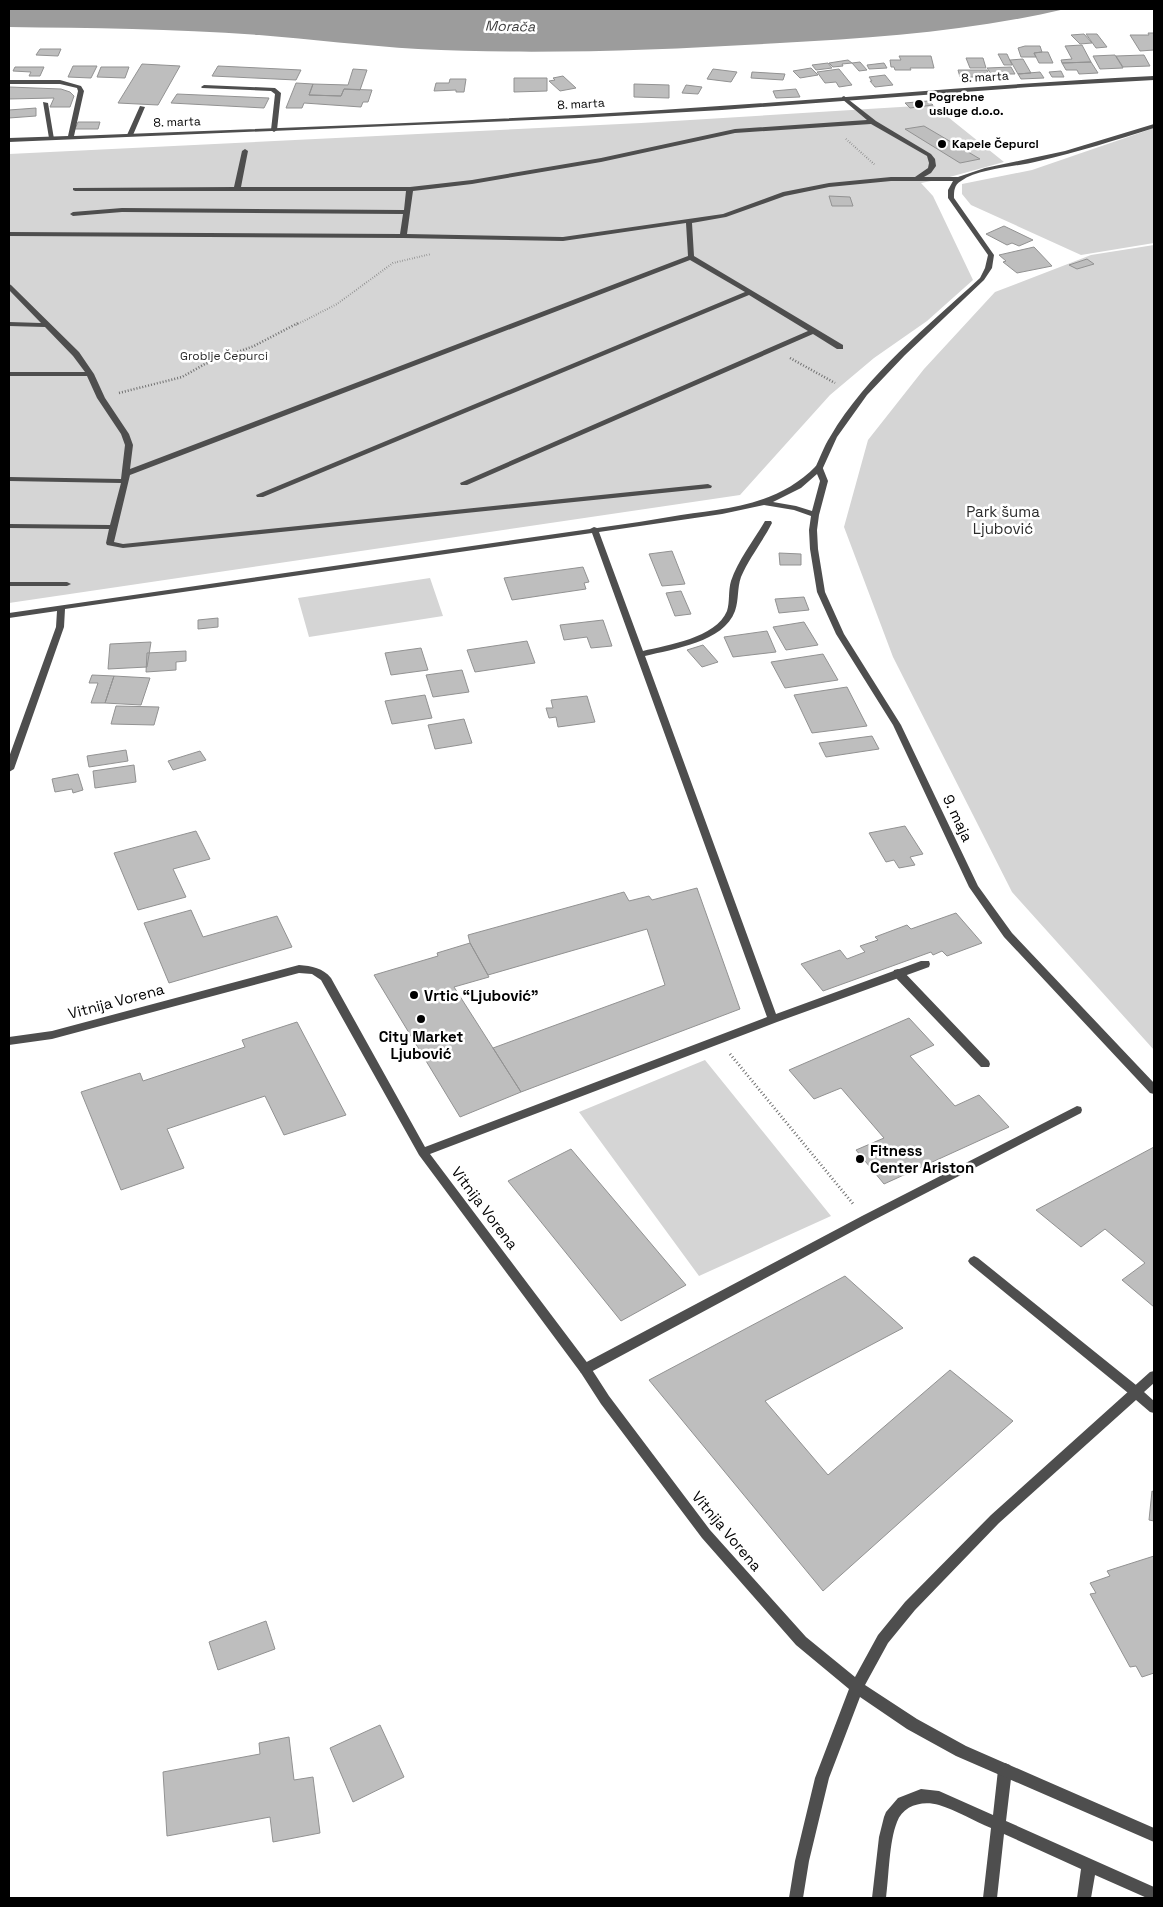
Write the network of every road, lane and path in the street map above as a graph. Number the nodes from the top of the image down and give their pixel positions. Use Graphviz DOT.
graph roads {
  1 [pos="1154,78"];
  2 [pos="9,82"];
  3 [pos="204,86"];
  4 [pos="844,98"];
  5 [pos="45,102"];
  6 [pos="142,107"];
  7 [pos="870,122"];
  8 [pos="828,124"];
  9 [pos="1154,126"];
  10 [pos="274,130"];
  11 [pos="130,135"];
  12 [pos="71,137"];
  13 [pos="52,138"];
  14 [pos="9,140"];
  15 [pos="245,151"];
  16 [pos="918,178"];
  17 [pos="960,179"];
  18 [pos="891,180"];
  19 [pos="75,189"];
  20 [pos="237,189"];
  21 [pos="410,189"];
  22 [pos="406,212"];
  23 [pos="72,214"];
  24 [pos="689,222"];
  25 [pos="9,234"];
  26 [pos="403,236"];
  27 [pos="438,252"];
  28 [pos="691,257"];
  29 [pos="9,286"];
  30 [pos="749,293"];
  31 [pos="9,324"];
  32 [pos="48,325"];
  33 [pos="813,331"];
  34 [pos="840,347"];
  35 [pos="774,349"];
  36 [pos="9,374"];
  37 [pos="90,374"];
  38 [pos="835,383"];
  39 [pos="101,398"];
  40 [pos="819,468"];
  41 [pos="125,477"];
  42 [pos="9,479"];
  43 [pos="464,483"];
  44 [pos="708,486"];
  45 [pos="260,495"];
  46 [pos="764,503"];
  47 [pos="815,515"];
  48 [pos="768,524"];
  49 [pos="9,526"];
  50 [pos="112,527"];
  51 [pos="594,529"];
  52 [pos="9,584"];
  53 [pos="67,584"];
  54 [pos="61,607"];
  55 [pos="9,615"];
  56 [pos="640,654"];
  57 [pos="10,763"];
  58 [pos="925,964"];
  59 [pos="898,974"];
  60 [pos="773,1019"];
  61 [pos="718,1040"];
  62 [pos="9,1041"];
  63 [pos="985,1064"];
  64 [pos="1154,1090"];
  65 [pos="1077,1110"];
  66 [pos="423,1152"];
  67 [pos="866,1219"];
  68 [pos="974,1261"];
  69 [pos="585,1369"];
  70 [pos="1154,1376"];
  71 [pos="1137,1393"];
  72 [pos="1154,1408"];
  73 [pos="856,1688"];
  74 [pos="1006,1770"];
  75 [pos="999,1825"];
  76 [pos="1154,1835"];
  77 [pos="1088,1864"];
  78 [pos="1154,1894"];
  79 [pos="796,1898"];
  80 [pos="879,1898"];
  81 [pos="990,1898"];
  82 [pos="1084,1898"];
  1 -- 4 [label="street, 8. marta"];
  2 -- 12 [label="street"];
  3 -- 10 [label="street"];
  4 -- 7 [label="street"];
  4 -- 10 [label="street, 8. marta"];
  5 -- 13 [label="street"];
  6 -- 11 [label="street"];
  7 -- 8 [label="street"];
  7 -- 16 [label="street"];
  8 -- 18 [label="path"];
  8 -- 21 [label="street"];
  9 -- 17 [label="street"];
  10 -- 11 [label="street, 8. marta"];
  11 -- 12 [label="street, 8. marta"];
  12 -- 13 [label="street, 8. marta"];
  13 -- 14 [label="street, 8. marta"];
  15 -- 20 [label="street"];
  16 -- 17 [label="street"];
  16 -- 18 [label="street"];
  17 -- 40 [label="street"];
  18 -- 24 [label="street"];
  19 -- 20 [label="street"];
  20 -- 21 [label="street"];
  21 -- 22 [label="street"];
  22 -- 23 [label="street"];
  22 -- 26 [label="street"];
  24 -- 26 [label="street"];
  24 -- 28 [label="street"];
  25 -- 26 [label="street"];
  27 -- 39 [label="path"];
  28 -- 30 [label="street"];
  28 -- 41 [label="street"];
  29 -- 32 [label="street"];
  30 -- 33 [label="street"];
  30 -- 45 [label="street"];
  31 -- 32 [label="street"];
  32 -- 37 [label="street"];
  33 -- 34 [label="street"];
  33 -- 35 [label="street"];
  35 -- 38 [label="path"];
  35 -- 43 [label="street"];
  36 -- 37 [label="street"];
  37 -- 39 [label="street"];
  39 -- 41 [label="street"];
  40 -- 46 [label="street"];
  40 -- 47 [label="street, 9. maja"];
  41 -- 42 [label="street"];
  41 -- 50 [label="street"];
  44 -- 50 [label="street"];
  46 -- 47 [label="street"];
  46 -- 51 [label="street"];
  47 -- 64 [label="street, 9. maja"];
  48 -- 56 [label="street"];
  49 -- 50 [label="street"];
  51 -- 54 [label="street"];
  51 -- 56 [label="street"];
  52 -- 53 [label="street"];
  54 -- 55 [label="street"];
  54 -- 57 [label="street"];
  56 -- 60 [label="street"];
  58 -- 59 [label="street"];
  59 -- 60 [label="street"];
  59 -- 63 [label="street"];
  60 -- 61 [label="street"];
  61 -- 66 [label="street"];
  61 -- 67 [label="path"];
  62 -- 66 [label="street, Vitnija Vorena"];
  65 -- 67 [label="street"];
  66 -- 69 [label="street, Vitnija Vorena"];
  67 -- 69 [label="street"];
  68 -- 71 [label="street"];
  69 -- 73 [label="street, Vitnija Vorena"];
  70 -- 71 [label="street"];
  71 -- 72 [label="street"];
  71 -- 73 [label="street"];
  73 -- 74 [label="street, Vitnija Vorena"];
  73 -- 79 [label="street"];
  74 -- 75 [label="street"];
  74 -- 76 [label="street, Vitnija Vorena"];
  75 -- 77 [label="street"];
  75 -- 80 [label="street"];
  75 -- 81 [label="street"];
  77 -- 78 [label="street"];
  77 -- 82 [label="street"];
}
